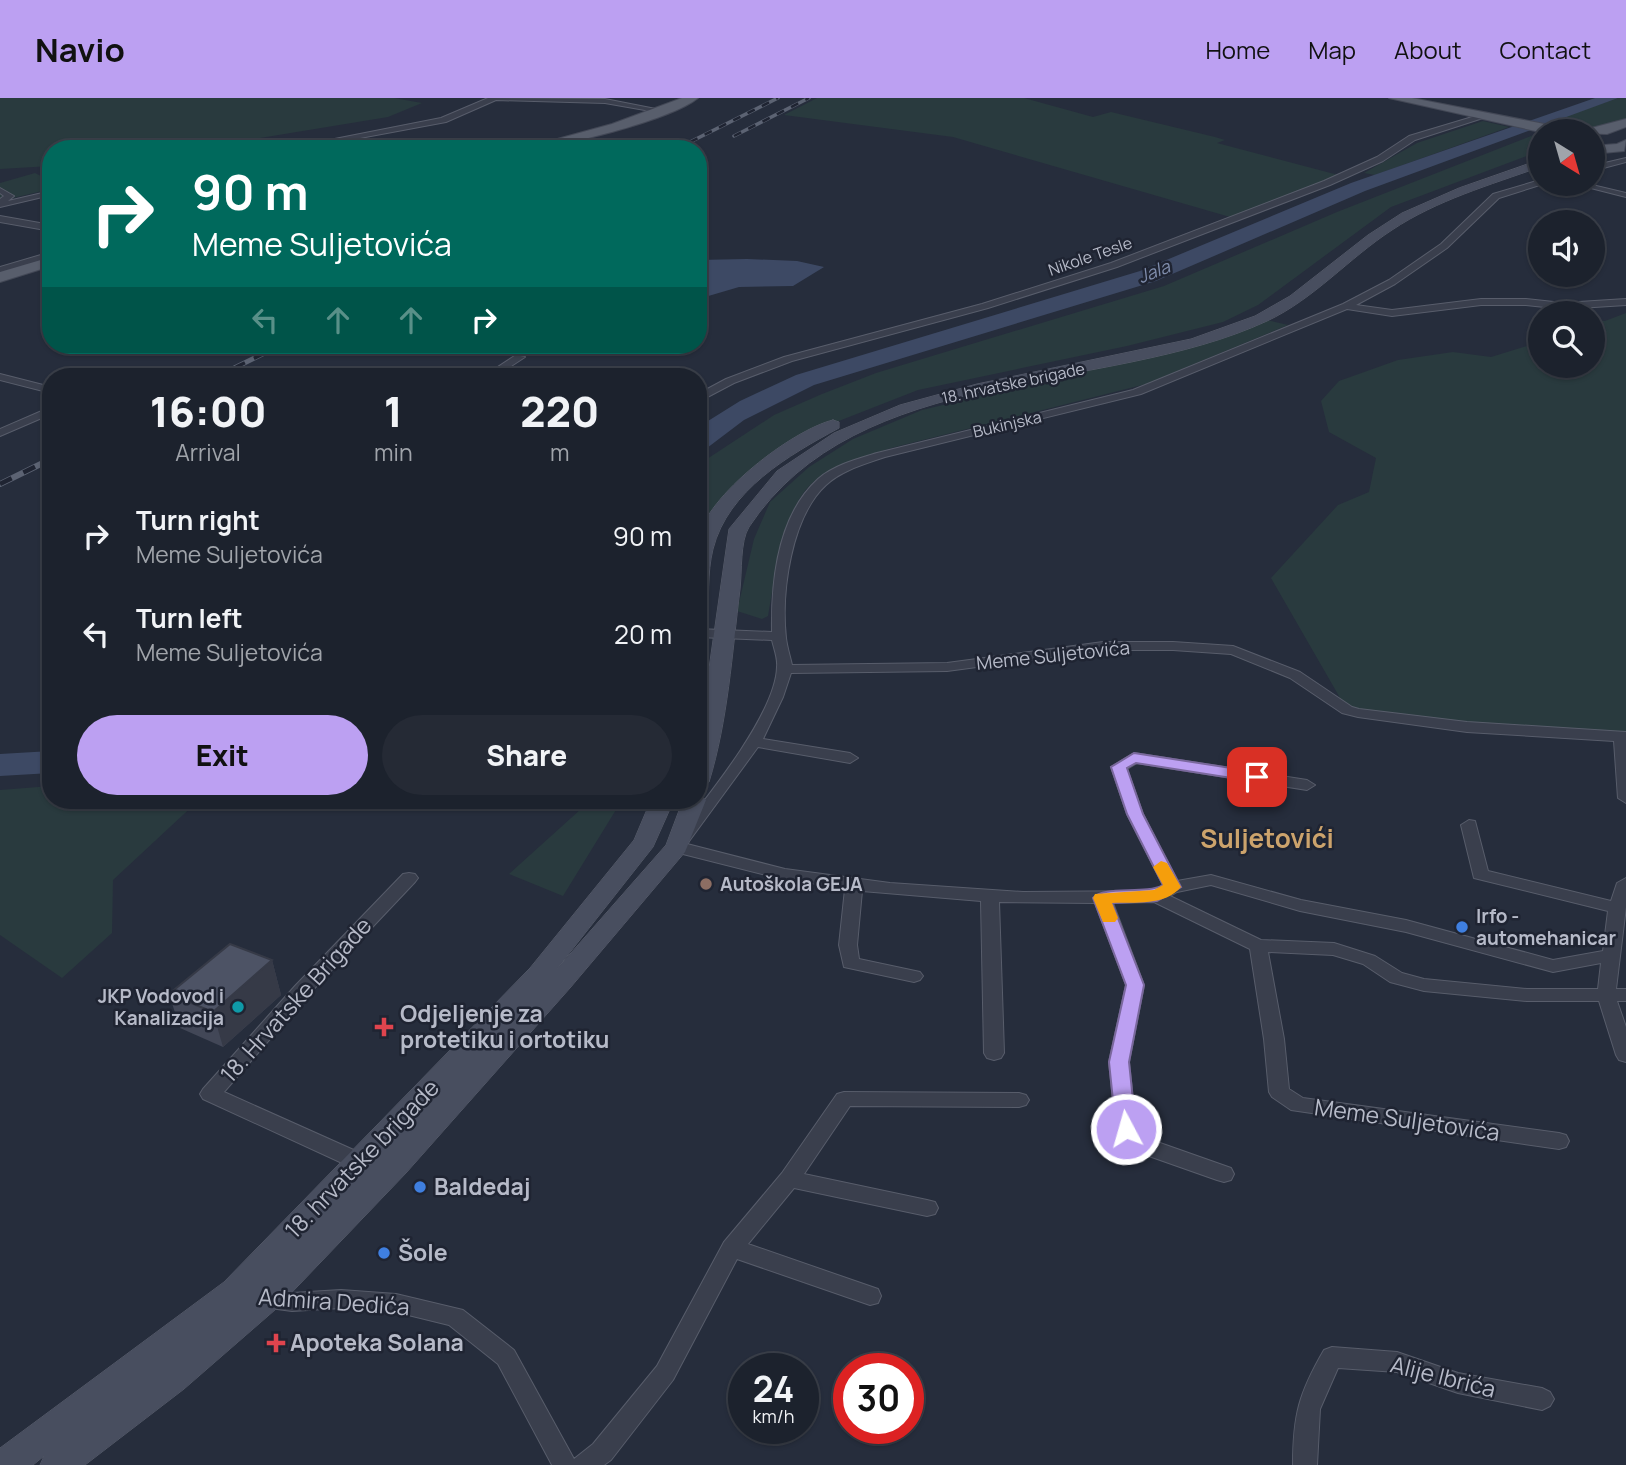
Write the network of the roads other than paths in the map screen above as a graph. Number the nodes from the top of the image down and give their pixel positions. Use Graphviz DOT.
graph roads {
  1 [pos="496,98"];
  2 [pos="692,98"];
  3 [pos="705,98"];
  4 [pos="1395,98"];
  5 [pos="662,111"];
  6 [pos="1482,117"];
  7 [pos="1626,123"];
  8 [pos="1528,127"];
  9 [pos="1605,130"];
  10 [pos="1605,135"];
  11 [pos="1625,139"];
  12 [pos="336,140"];
  13 [pos="563,140"];
  14 [pos="575,140"];
  15 [pos="1605,149"];
  16 [pos="1528,160"];
  17 [pos="1626,160"];
  18 [pos="1605,166"];
  19 [pos="1528,168"];
  20 [pos="1528,187"];
  21 [pos="0,190"];
  22 [pos="1605,190"];
  23 [pos="42,195"];
  24 [pos="1626,195"];
  25 [pos="0,204"];
  26 [pos="0,219"];
  27 [pos="17,222"];
  28 [pos="42,224"];
  29 [pos="39,225"];
  30 [pos="42,226"];
  31 [pos="0,228"];
  32 [pos="42,258"];
  33 [pos="42,264"];
  34 [pos="0,270"];
  35 [pos="42,270"];
  36 [pos="0,277"];
  37 [pos="0,283"];
  38 [pos="1626,302"];
  39 [pos="1346,306"];
  40 [pos="520,357"];
  41 [pos="502,368"];
  42 [pos="0,377"];
  43 [pos="42,388"];
  44 [pos="707,394"];
  45 [pos="42,414"];
  46 [pos="0,433"];
  47 [pos="707,542"];
  48 [pos="707,633"];
  49 [pos="724,634"];
  50 [pos="779,636"];
  51 [pos="785,669"];
  52 [pos="1624,737"];
  53 [pos="755,742"];
  54 [pos="707,753"];
  55 [pos="849,758"];
  56 [pos="1307,785"];
  57 [pos="1626,798"];
  58 [pos="707,807"];
  59 [pos="658,809"];
  60 [pos="691,809"];
  61 [pos="705,809"];
  62 [pos="1469,825"];
  63 [pos="677,847"];
  64 [pos="409,878"];
  65 [pos="854,882"];
  66 [pos="1626,883"];
  67 [pos="1165,891"];
  68 [pos="990,898"];
  69 [pos="1102,898"];
  70 [pos="1617,908"];
  71 [pos="1258,946"];
  72 [pos="1611,956"];
  73 [pos="914,976"];
  74 [pos="1626,995"];
  75 [pos="1606,996"];
  76 [pos="994,1054"];
  77 [pos="1626,1055"];
  78 [pos="1019,1100"];
  79 [pos="1559,1141"];
  80 [pos="360,1162"];
  81 [pos="1224,1174"];
  82 [pos="789,1179"];
  83 [pos="927,1208"];
  84 [pos="732,1248"];
  85 [pos="235,1292"];
  86 [pos="870,1296"];
  87 [pos="265,1299"];
  88 [pos="1542,1399"];
  89 [pos="5,1465"];
  90 [pos="58,1465"];
  91 [pos="565,1465"];
  92 [pos="584,1465"];
  93 [pos="1305,1465"];
  1 -- 5 [label="street"];
  1 -- 12 [label="street"];
  2 -- 5 [label="main road"];
  3 -- 14 [label="main road"];
  4 -- 6 [label="main road, Nikole Tesle"];
  5 -- 13 [label="main road"];
  6 -- 8 [label="main road, Nikole Tesle"];
  6 -- 44 [label="street, Nikole Tesle"];
  7 -- 9 [label="main road"];
  10 -- 11 [label="main road"];
  11 -- 15 [label="main road"];
  16 -- 47 [label="main road, 18. hrvatske brigade"];
  17 -- 18 [label="street"];
  19 -- 49 [label="main road, 18. hrvatske brigade"];
  20 -- 39 [label="street, Bukinjska"];
  21 -- 25 [label="street"];
  22 -- 24 [label="street"];
  23 -- 25 [label="street"];
  26 -- 27 [label="street"];
  27 -- 29 [label="street"];
  27 -- 31 [label="street"];
  28 -- 29 [label="street"];
  29 -- 30 [label="street"];
  32 -- 34 [label="street"];
  33 -- 36 [label="main road"];
  35 -- 37 [label="main road"];
  38 -- 39 [label="street"];
  39 -- 50 [label="street, Bukinjska"];
  40 -- 41 [label="street"];
  42 -- 43 [label="street"];
  45 -- 46 [label="street"];
  48 -- 49 [label="street"];
  49 -- 50 [label="street"];
  49 -- 54 [label="main road, 18. hrvatske brigade"];
  50 -- 51 [label="street"];
  51 -- 52 [label="street, Meme Suljetovića"];
  51 -- 53 [label="street"];
  52 -- 57 [label="street, Meme Suljetovića"];
  53 -- 55 [label="street"];
  53 -- 58 [label="street"];
  56 -- 67 [label="street"];
  59 -- 80 [label="main road, 18. hrvatske brigade"];
  60 -- 63 [label="main road, 18. hrvatske brigade"];
  61 -- 63 [label="street"];
  62 -- 70 [label="street"];
  63 -- 65 [label="street"];
  63 -- 87 [label="main road, 18. hrvatske brigade"];
  64 -- 80 [label="street, 18. Hrvatske Brigade"];
  65 -- 68 [label="street"];
  65 -- 73 [label="street"];
  66 -- 70 [label="street"];
  67 -- 69 [label="street"];
  67 -- 71 [label="street"];
  67 -- 72 [label="street"];
  68 -- 69 [label="street"];
  68 -- 76 [label="street"];
  69 -- 81 [label="street"];
  70 -- 72 [label="street"];
  71 -- 75 [label="street"];
  71 -- 79 [label="street, Meme Suljetovića"];
  72 -- 75 [label="street"];
  74 -- 75 [label="street"];
  75 -- 77 [label="street"];
  78 -- 82 [label="street"];
  80 -- 85 [label="main road, 18. hrvatske brigade"];
  82 -- 83 [label="street"];
  82 -- 84 [label="street"];
  84 -- 86 [label="street"];
  84 -- 92 [label="street"];
  85 -- 87 [label="street, Admira Dedića"];
  85 -- 89 [label="main road, 18. hrvatske brigade"];
  87 -- 90 [label="main road, 18. hrvatske brigade"];
  87 -- 91 [label="street, Admira Dedića"];
  88 -- 93 [label="street, Alije Ibrića"];
}
